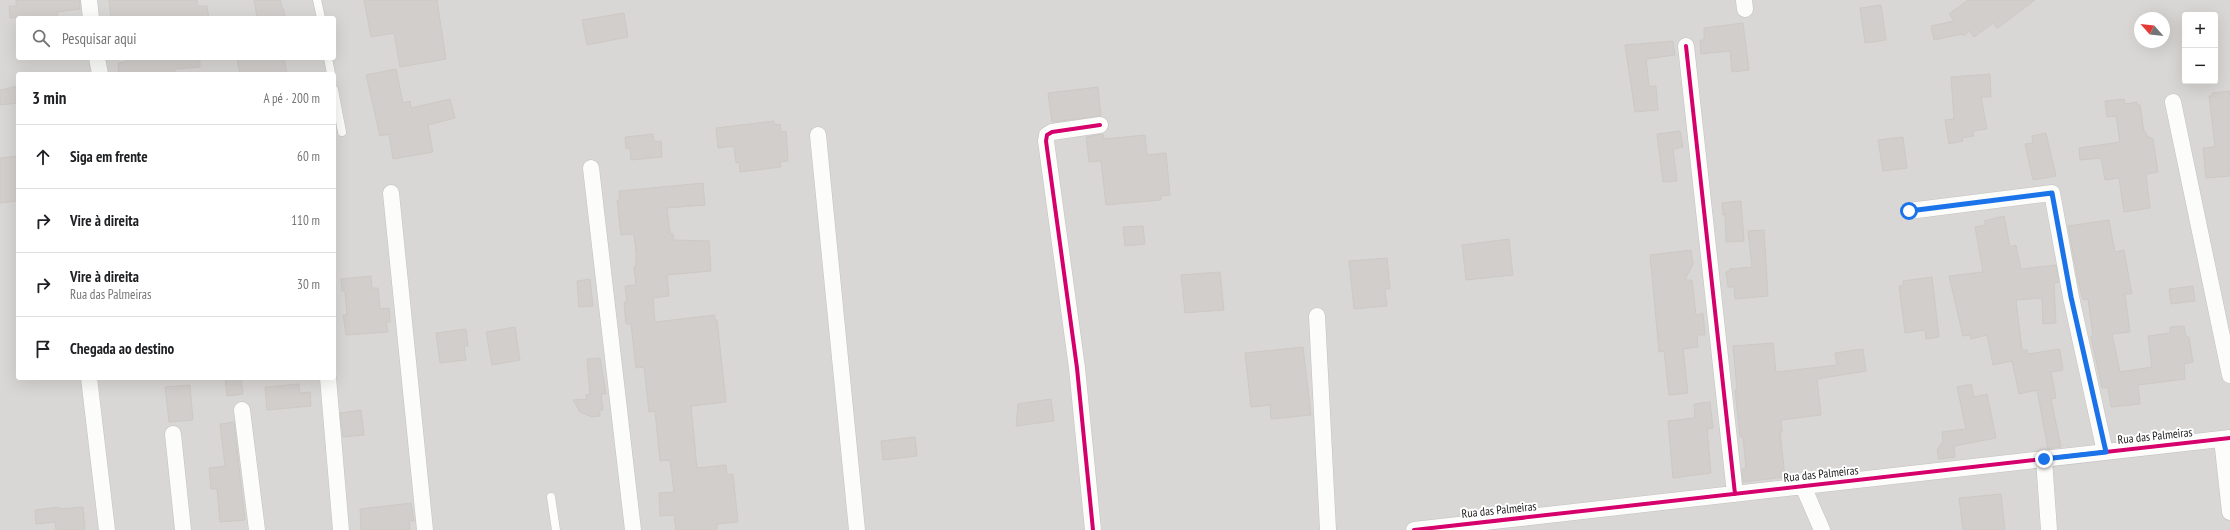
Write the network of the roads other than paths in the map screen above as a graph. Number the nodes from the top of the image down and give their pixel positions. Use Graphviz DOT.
graph roads {
  1 [pos="89,0"];
  2 [pos="317,0"];
  3 [pos="91,16"];
  4 [pos="321,16"];
  5 [pos="1686,46"];
  6 [pos="97,60"];
  7 [pos="328,60"];
  8 [pos="100,72"];
  9 [pos="331,72"];
  10 [pos="336,100"];
  11 [pos="2173,102"];
  12 [pos="1100,125"];
  13 [pos="342,132"];
  14 [pos="818,135"];
  15 [pos="592,168"];
  16 [pos="391,193"];
  17 [pos="1909,211"];
  18 [pos="1317,316"];
  19 [pos="2230,375"];
  20 [pos="89,380"];
  21 [pos="328,380"];
  22 [pos="242,410"];
  23 [pos="173,434"];
  24 [pos="2226,438"];
  25 [pos="2106,452"];
  26 [pos="2044,459"];
  27 [pos="1803,486"];
  28 [pos="1735,494"];
  29 [pos="551,497"];
  30 [pos="2230,512"];
  31 [pos="107,530"];
  32 [pos="184,530"];
  33 [pos="257,530"];
  34 [pos="341,530"];
  35 [pos="425,530"];
  36 [pos="556,530"];
  37 [pos="632,530"];
  38 [pos="857,530"];
  39 [pos="1093,530"];
  40 [pos="1328,530"];
  41 [pos="1414,530"];
  42 [pos="1822,530"];
  43 [pos="2050,530"];
  1 -- 3 [label="street"];
  2 -- 4 [label="lane"];
  5 -- 28 [label="street"];
  6 -- 8 [label="street"];
  7 -- 9 [label="lane"];
  10 -- 13 [label="lane"];
  11 -- 19 [label="street"];
  12 -- 39 [label="street"];
  14 -- 38 [label="street"];
  15 -- 37 [label="street"];
  16 -- 35 [label="street"];
  17 -- 25 [label="street"];
  18 -- 40 [label="street"];
  20 -- 31 [label="street"];
  21 -- 34 [label="street"];
  22 -- 33 [label="street"];
  23 -- 32 [label="street"];
  24 -- 25 [label="street, Rua das Palmeiras"];
  24 -- 30 [label="street"];
  25 -- 26 [label="street, Rua das Palmeiras"];
  26 -- 27 [label="street, Rua das Palmeiras"];
  26 -- 43 [label="street"];
  27 -- 28 [label="street, Rua das Palmeiras"];
  27 -- 42 [label="street"];
  28 -- 41 [label="street, Rua das Palmeiras"];
  29 -- 36 [label="lane"];
}
